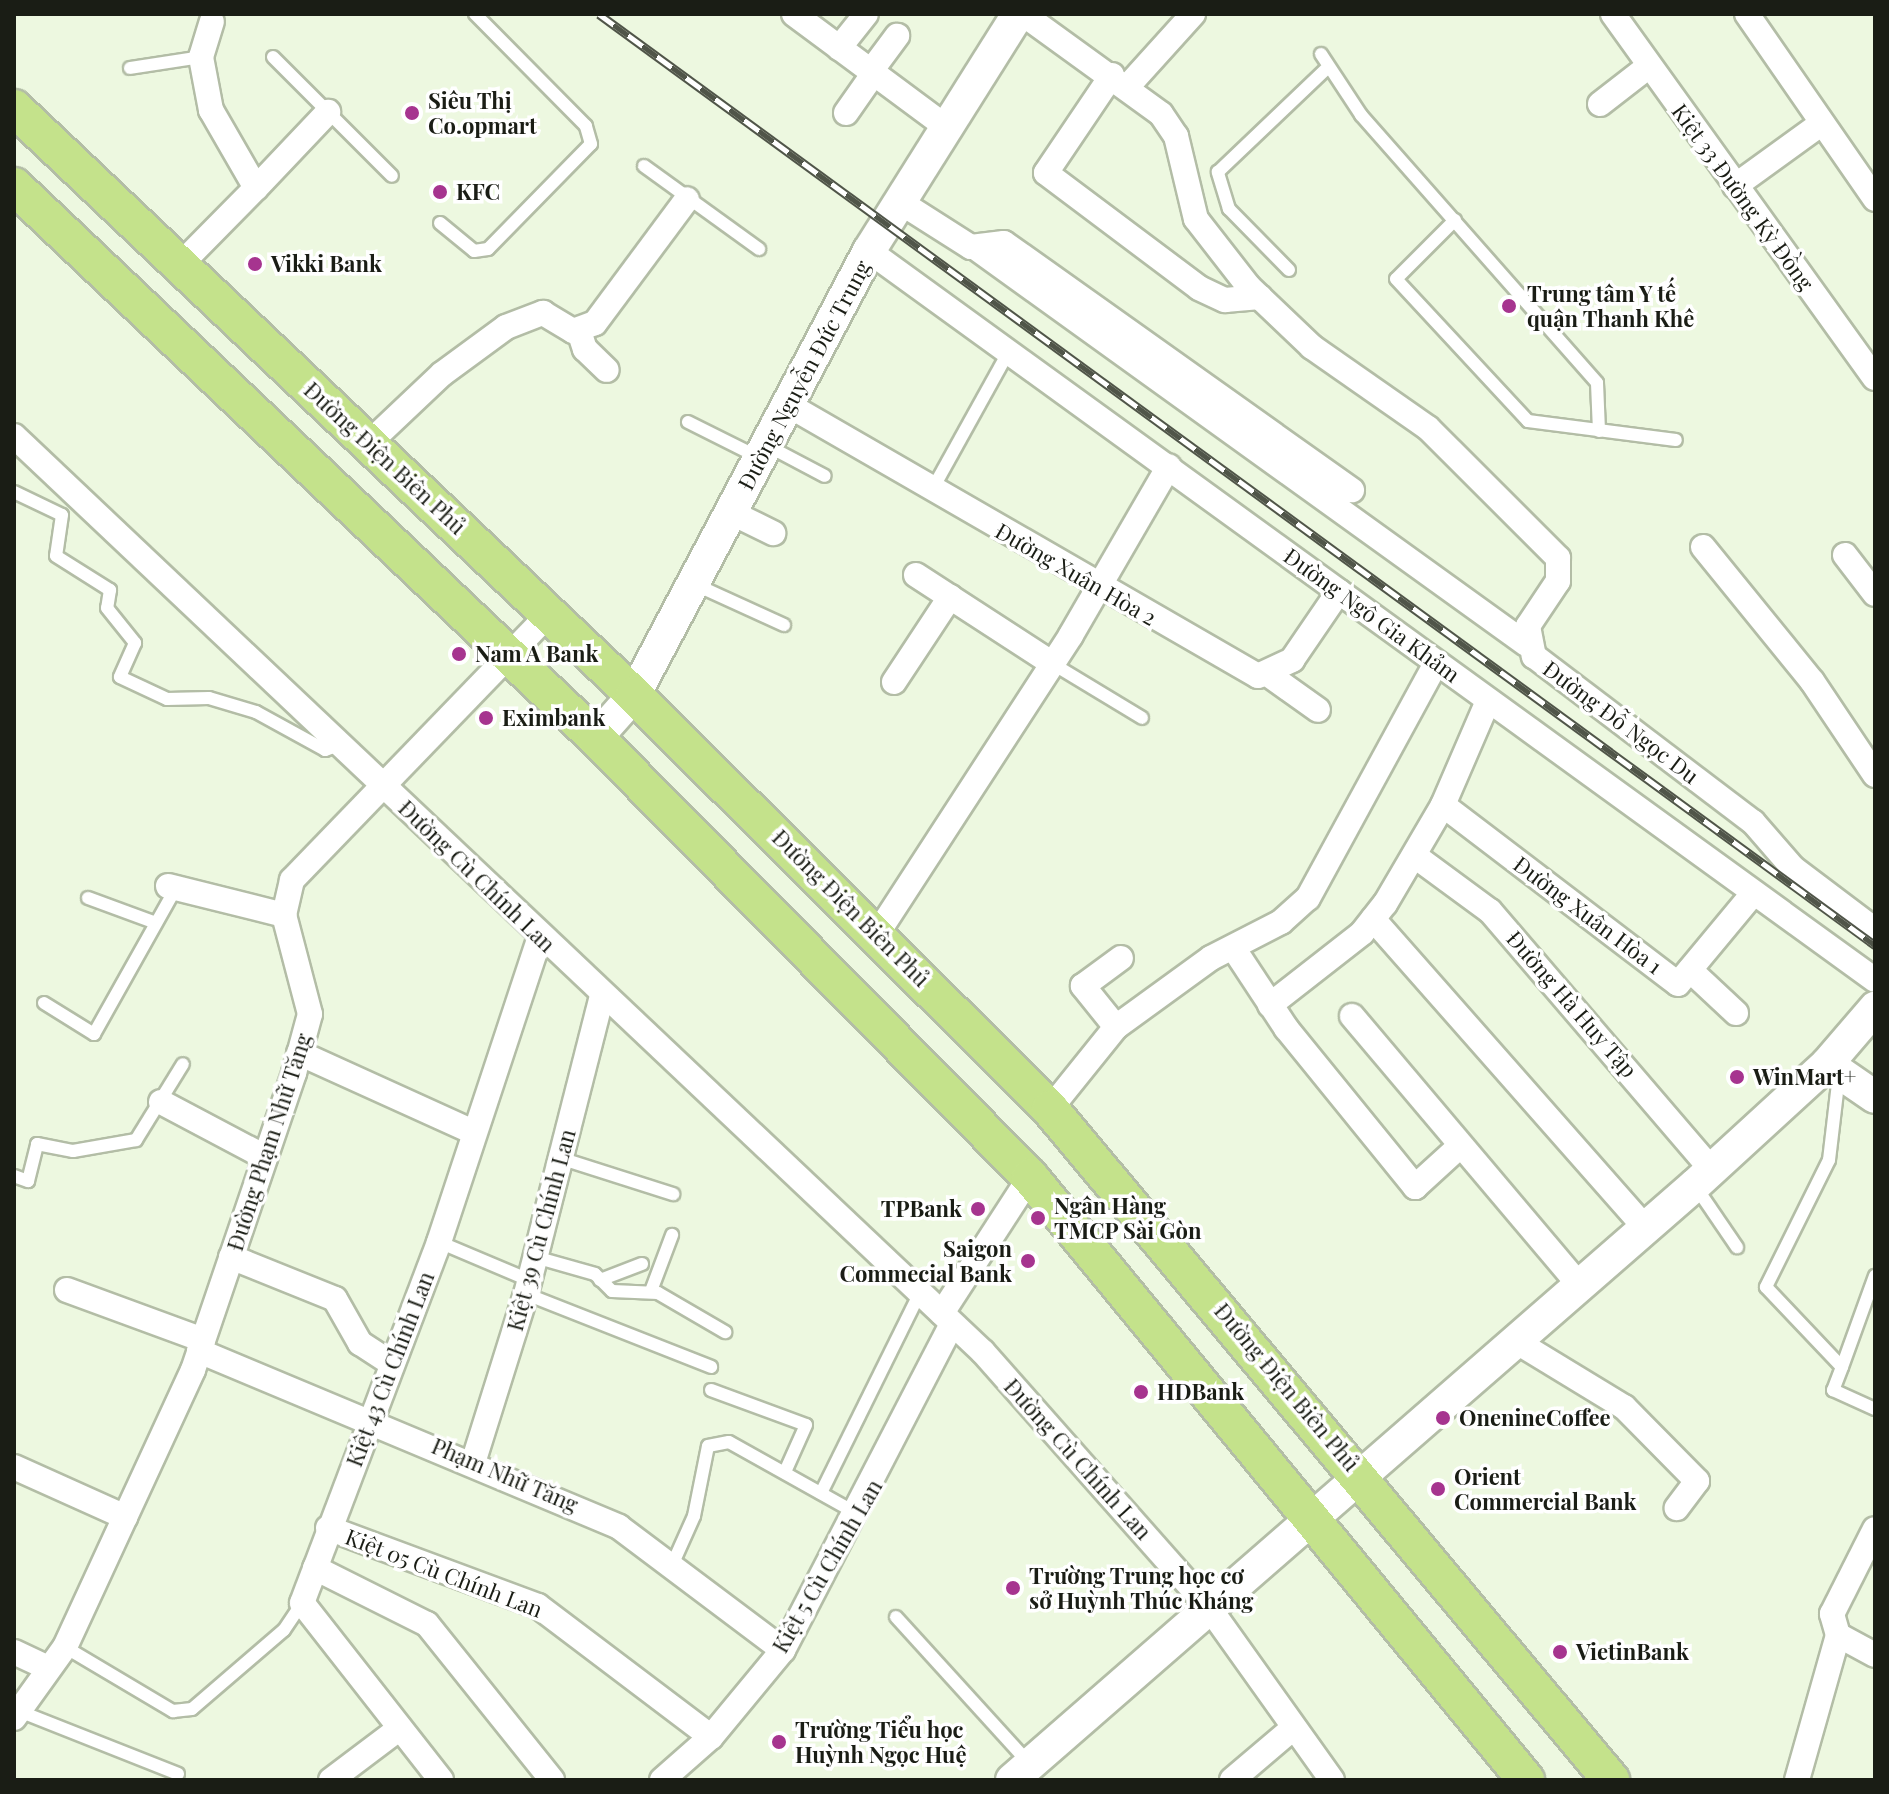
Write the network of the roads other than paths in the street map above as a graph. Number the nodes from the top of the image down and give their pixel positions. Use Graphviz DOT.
graph roads {
  1 [pos="475,14"];
  2 [pos="794,14"];
  3 [pos="866,14"];
  4 [pos="1021,14"];
  5 [pos="1193,14"];
  6 [pos="1613,14"];
  7 [pos="1747,14"];
  8 [pos="211,17"];
  9 [pos="897,36"];
  10 [pos="839,48"];
  11 [pos="1321,54"];
  12 [pos="201,57"];
  13 [pos="273,57"];
  14 [pos="1649,66"];
  15 [pos="130,68"];
  16 [pos="1325,70"];
  17 [pos="873,72"];
  18 [pos="1120,80"];
  19 [pos="1600,104"];
  20 [pos="14,108"];
  21 [pos="328,112"];
  22 [pos="846,113"];
  23 [pos="1822,123"];
  24 [pos="946,127"];
  25 [pos="644,166"];
  26 [pos="392,176"];
  27 [pos="14,186"];
  28 [pos="1735,186"];
  29 [pos="256,188"];
  30 [pos="687,199"];
  31 [pos="1875,199"];
  32 [pos="900,202"];
  33 [pos="1455,220"];
  34 [pos="440,223"];
  35 [pos="976,248"];
  36 [pos="759,249"];
  37 [pos="869,251"];
  38 [pos="179,266"];
  39 [pos="1289,270"];
  40 [pos="1260,297"];
  41 [pos="579,331"];
  42 [pos="1009,351"];
  43 [pos="282,361"];
  44 [pos="607,370"];
  45 [pos="1875,378"];
  46 [pos="244,403"];
  47 [pos="790,406"];
  48 [pos="688,422"];
  49 [pos="1599,431"];
  50 [pos="14,436"];
  51 [pos="1676,440"];
  52 [pos="369,443"];
  53 [pos="765,452"];
  54 [pos="1169,466"];
  55 [pos="825,476"];
  56 [pos="932,490"];
  57 [pos="1352,490"];
  58 [pos="14,492"];
  59 [pos="732,513"];
  60 [pos="773,533"];
  61 [pos="1703,547"];
  62 [pos="1845,555"];
  63 [pos="916,575"];
  64 [pos="694,584"];
  65 [pos="1100,589"];
  66 [pos="1339,591"];
  67 [pos="1875,594"];
  68 [pos="950,597"];
  69 [pos="549,614"];
  70 [pos="784,625"];
  71 [pos="1526,644"];
  72 [pos="508,654"];
  73 [pos="1436,663"];
  74 [pos="1053,664"];
  75 [pos="1269,675"];
  76 [pos="894,682"];
  77 [pos="634,695"];
  78 [pos="1488,701"];
  79 [pos="1318,710"];
  80 [pos="1142,718"];
  81 [pos="596,738"];
  82 [pos="339,745"];
  83 [pos="1875,775"];
  84 [pos="380,784"];
  85 [pos="1443,805"];
  86 [pos="1415,856"];
  87 [pos="172,887"];
  88 [pos="1752,895"];
  89 [pos="88,898"];
  90 [pos="284,915"];
  91 [pos="1373,919"];
  92 [pos="156,923"];
  93 [pos="1875,930"];
  94 [pos="877,934"];
  95 [pos="540,937"];
  96 [pos="1234,949"];
  97 [pos="1121,958"];
  98 [pos="1690,970"];
  99 [pos="1875,980"];
  100 [pos="602,996"];
  101 [pos="44,1003"];
  102 [pos="1270,1005"];
  103 [pos="1875,1008"];
  104 [pos="1736,1013"];
  105 [pos="1352,1016"];
  106 [pos="1116,1027"];
  107 [pos="299,1053"];
  108 [pos="183,1064"];
  109 [pos="1833,1068"];
  110 [pos="1875,1097"];
  111 [pos="161,1102"];
  112 [pos="1050,1109"];
  113 [pos="473,1132"];
  114 [pos="1460,1146"];
  115 [pos="265,1157"];
  116 [pos="560,1158"];
  117 [pos="14,1176"];
  118 [pos="1030,1177"];
  119 [pos="1703,1177"];
  120 [pos="673,1194"];
  121 [pos="1645,1228"];
  122 [pos="672,1235"];
  123 [pos="439,1242"];
  124 [pos="1737,1247"];
  125 [pos="231,1257"];
  126 [pos="642,1264"];
  127 [pos="1875,1276"];
  128 [pos="530,1277"];
  129 [pos="600,1280"];
  130 [pos="1580,1286"];
  131 [pos="67,1290"];
  132 [pos="651,1291"];
  133 [pos="920,1293"];
  134 [pos="947,1319"];
  135 [pos="725,1332"];
  136 [pos="1517,1342"];
  137 [pos="201,1346"];
  138 [pos="392,1364"];
  139 [pos="711,1367"];
  140 [pos="1842,1367"];
  141 [pos="711,1390"];
  142 [pos="1875,1409"];
  143 [pos="371,1417"];
  144 [pos="473,1463"];
  145 [pos="14,1467"];
  146 [pos="785,1472"];
  147 [pos="1362,1477"];
  148 [pos="821,1493"];
  149 [pos="1677,1508"];
  150 [pos="858,1514"];
  151 [pos="125,1517"];
  152 [pos="1312,1520"];
  153 [pos="328,1528"];
  154 [pos="1875,1529"];
  155 [pos="673,1563"];
  156 [pos="315,1568"];
  157 [pos="302,1603"];
  158 [pos="1210,1609"];
  159 [pos="896,1617"];
  160 [pos="1838,1635"];
  161 [pos="65,1647"];
  162 [pos="783,1650"];
  163 [pos="14,1652"];
  164 [pos="1875,1655"];
  165 [pos="49,1668"];
  166 [pos="16,1714"];
  167 [pos="400,1728"];
  168 [pos="1292,1729"];
  169 [pos="711,1737"];
  170 [pos="1021,1772"];
  171 [pos="178,1774"];
  172 [pos="1242,1777"];
  173 [pos="331,1780"];
  174 [pos="441,1780"];
  175 [pos="552,1780"];
  176 [pos="662,1780"];
  177 [pos="1332,1780"];
  178 [pos="1526,1780"];
  179 [pos="1611,1780"];
  180 [pos="1797,1780"];
  1 -- 34 [label="lane"];
  2 -- 10 [label="street"];
  3 -- 10 [label="street"];
  4 -- 18 [label="street, Đường Đỗ Ngọc Du"];
  4 -- 24 [label="street, Đường Nguyễn Đức Trung"];
  5 -- 18 [label="street"];
  6 -- 14 [label="street, Kiệt 33 Đường Kỳ Đồng"];
  7 -- 23 [label="street"];
  8 -- 12 [label="street"];
  9 -- 17 [label="street"];
  10 -- 17 [label="street"];
  11 -- 16 [label="lane"];
  12 -- 15 [label="lane"];
  12 -- 29 [label="street"];
  13 -- 21 [label="lane"];
  14 -- 19 [label="street"];
  14 -- 28 [label="street, Kiệt 33 Đường Kỳ Đồng"];
  16 -- 33 [label="lane"];
  16 -- 39 [label="lane"];
  17 -- 22 [label="street"];
  17 -- 24 [label="street"];
  18 -- 40 [label="street, Đường Đỗ Ngọc Du"];
  18 -- 40 [label="street"];
  20 -- 38 [label="main road, Đường Điện Biên Phủ"];
  21 -- 26 [label="lane"];
  21 -- 29 [label="street"];
  23 -- 28 [label="street"];
  23 -- 31 [label="street"];
  24 -- 32 [label="street, Đường Nguyễn Đức Trung"];
  25 -- 30 [label="lane"];
  27 -- 46 [label="main road"];
  28 -- 45 [label="street, Kiệt 33 Đường Kỳ Đồng"];
  29 -- 38 [label="street"];
  30 -- 36 [label="lane"];
  30 -- 41 [label="street"];
  32 -- 35 [label="street"];
  32 -- 37 [label="street, Đường Nguyễn Đức Trung"];
  33 -- 49 [label="lane"];
  33 -- 49 [label="lane"];
  35 -- 57 [label="street"];
  35 -- 71 [label="street"];
  37 -- 42 [label="street, Đường Ngô Gia Khảm"];
  37 -- 47 [label="street, Đường Nguyễn Đức Trung"];
  38 -- 43 [label="main road, Đường Điện Biên Phủ"];
  40 -- 71 [label="street, Đường Đỗ Ngọc Du"];
  41 -- 44 [label="street"];
  41 -- 52 [label="street"];
  42 -- 54 [label="street, Đường Ngô Gia Khảm"];
  42 -- 56 [label="lane"];
  43 -- 46 [label="main road"];
  43 -- 52 [label="main road, Đường Điện Biên Phủ"];
  46 -- 72 [label="main road"];
  47 -- 53 [label="street, Đường Nguyễn Đức Trung"];
  47 -- 56 [label="street, Đường Xuân Hòa 2"];
  48 -- 53 [label="lane"];
  49 -- 51 [label="lane"];
  50 -- 82 [label="street, Đường Cù Chính Lan"];
  52 -- 69 [label="main road, Đường Điện Biên Phủ"];
  53 -- 55 [label="lane"];
  53 -- 59 [label="street, Đường Nguyễn Đức Trung"];
  54 -- 65 [label="street"];
  54 -- 66 [label="street, Đường Ngô Gia Khảm"];
  56 -- 65 [label="street, Đường Xuân Hòa 2"];
  58 -- 82 [label="lane"];
  59 -- 60 [label="street"];
  59 -- 64 [label="street, Đường Nguyễn Đức Trung"];
  61 -- 83 [label="street"];
  62 -- 67 [label="street"];
  63 -- 68 [label="street"];
  64 -- 70 [label="lane"];
  64 -- 77 [label="street, Đường Nguyễn Đức Trung"];
  65 -- 74 [label="street"];
  65 -- 75 [label="street, Đường Xuân Hòa 2"];
  66 -- 73 [label="street, Đường Ngô Gia Khảm"];
  66 -- 75 [label="street"];
  68 -- 74 [label="street"];
  68 -- 76 [label="street"];
  69 -- 72 [label="street"];
  69 -- 77 [label="main road, Đường Điện Biên Phủ"];
  71 -- 93 [label="street, Đường Đỗ Ngọc Du"];
  72 -- 81 [label="main road"];
  72 -- 84 [label="street"];
  73 -- 78 [label="street, Đường Ngô Gia Khảm"];
  73 -- 96 [label="street"];
  74 -- 80 [label="lane"];
  74 -- 94 [label="street"];
  75 -- 79 [label="street, Đường Xuân Hòa 2"];
  77 -- 81 [label="street, Đường Nguyễn Đức Trung"];
  77 -- 94 [label="main road, Đường Điện Biên Phủ"];
  78 -- 85 [label="street"];
  78 -- 88 [label="street, Đường Ngô Gia Khảm"];
  81 -- 118 [label="main road"];
  82 -- 84 [label="street, Đường Cù Chính Lan"];
  84 -- 90 [label="street"];
  84 -- 95 [label="street, Đường Cù Chính Lan"];
  85 -- 86 [label="street"];
  85 -- 98 [label="street, Đường Xuân Hòa 1"];
  86 -- 91 [label="street"];
  86 -- 119 [label="street, Đường Hà Huy Tập"];
  87 -- 90 [label="street"];
  87 -- 92 [label="lane"];
  88 -- 98 [label="street, Đường Xuân Hòa 1"];
  88 -- 99 [label="street, Đường Ngô Gia Khảm"];
  89 -- 92 [label="lane"];
  90 -- 107 [label="street, Đường Phạm Nhữ Tăng"];
  91 -- 102 [label="street"];
  91 -- 121 [label="street"];
  92 -- 101 [label="lane"];
  94 -- 112 [label="main road, Đường Điện Biên Phủ"];
  95 -- 100 [label="street, Đường Cù Chính Lan"];
  95 -- 113 [label="street, Kiệt 43 Cù Chính Lan"];
  96 -- 102 [label="street"];
  96 -- 106 [label="street"];
  97 -- 106 [label="street"];
  98 -- 104 [label="street"];
  100 -- 116 [label="street, Kiệt 39 Cù Chính Lan"];
  100 -- 133 [label="street, Đường Cù Chính Lan"];
  102 -- 114 [label="street"];
  103 -- 109 [label="street"];
  105 -- 114 [label="street"];
  106 -- 112 [label="street"];
  107 -- 113 [label="street"];
  107 -- 115 [label="street, Đường Phạm Nhữ Tăng"];
  108 -- 111 [label="lane"];
  109 -- 110 [label="street"];
  109 -- 119 [label="street"];
  109 -- 140 [label="lane"];
  111 -- 115 [label="street"];
  111 -- 117 [label="lane"];
  112 -- 147 [label="main road, Đường Điện Biên Phủ"];
  113 -- 123 [label="street, Kiệt 43 Cù Chính Lan"];
  114 -- 130 [label="street"];
  115 -- 125 [label="street, Đường Phạm Nhữ Tăng"];
  116 -- 120 [label="lane"];
  116 -- 128 [label="street, Kiệt 39 Cù Chính Lan"];
  118 -- 134 [label="street"];
  118 -- 152 [label="main road"];
  119 -- 121 [label="street"];
  119 -- 124 [label="lane"];
  121 -- 130 [label="street"];
  122 -- 132 [label="lane"];
  123 -- 128 [label="lane"];
  123 -- 138 [label="street, Kiệt 43 Cù Chính Lan"];
  125 -- 137 [label="street, Đường Phạm Nhữ Tăng"];
  125 -- 138 [label="street"];
  126 -- 129 [label="lane"];
  127 -- 140 [label="lane"];
  128 -- 129 [label="lane"];
  128 -- 139 [label="lane"];
  128 -- 144 [label="street, Kiệt 39 Cù Chính Lan"];
  129 -- 132 [label="lane"];
  130 -- 136 [label="street"];
  131 -- 137 [label="street, Phạm Nhữ Tăng"];
  132 -- 135 [label="lane"];
  133 -- 134 [label="street, Đường Cù Chính Lan"];
  133 -- 148 [label="lane"];
  134 -- 150 [label="street, Kiệt 5 Cù Chính Lan"];
  134 -- 158 [label="street, Đường Cù Chính Lan"];
  136 -- 147 [label="street"];
  136 -- 149 [label="street"];
  137 -- 143 [label="street, Phạm Nhữ Tăng"];
  137 -- 151 [label="street, Đường Phạm Nhữ Tăng"];
  138 -- 143 [label="street, Kiệt 43 Cù Chính Lan"];
  140 -- 142 [label="lane"];
  141 -- 146 [label="lane"];
  143 -- 144 [label="street, Phạm Nhữ Tăng"];
  143 -- 153 [label="street, Kiệt 43 Cù Chính Lan"];
  144 -- 155 [label="street, Phạm Nhữ Tăng"];
  145 -- 151 [label="street"];
  146 -- 148 [label="lane"];
  146 -- 155 [label="lane"];
  147 -- 152 [label="street"];
  147 -- 179 [label="main road, Đường Điện Biên Phủ"];
  148 -- 150 [label="lane"];
  150 -- 162 [label="street, Kiệt 5 Cù Chính Lan"];
  151 -- 161 [label="street, Đường Phạm Nhữ Tăng"];
  152 -- 158 [label="street"];
  152 -- 178 [label="main road"];
  153 -- 156 [label="street, Kiệt 43 Cù Chính Lan"];
  153 -- 169 [label="street, Kiệt 05 Cù Chính Lan"];
  154 -- 160 [label="street"];
  155 -- 162 [label="street, Phạm Nhữ Tăng"];
  156 -- 157 [label="street, Kiệt 43 Cù Chính Lan"];
  156 -- 175 [label="street, Kiệt 05 Cù Chính Lan"];
  157 -- 161 [label="lane"];
  157 -- 167 [label="street"];
  158 -- 168 [label="street, Đường Cù Chính Lan"];
  158 -- 170 [label="street"];
  159 -- 170 [label="lane"];
  160 -- 164 [label="street"];
  160 -- 180 [label="street"];
  161 -- 165 [label="street, Đường Phạm Nhữ Tăng"];
  162 -- 169 [label="street, Kiệt 5 Cù Chính Lan"];
  163 -- 165 [label="street"];
  165 -- 166 [label="street, Đường Phạm Nhữ Tăng"];
  166 -- 171 [label="lane"];
  167 -- 173 [label="street"];
  167 -- 174 [label="street"];
  168 -- 172 [label="street"];
  168 -- 177 [label="street, Đường Cù Chính Lan"];
  169 -- 176 [label="street, Kiệt 5 Cù Chính Lan"];
}
